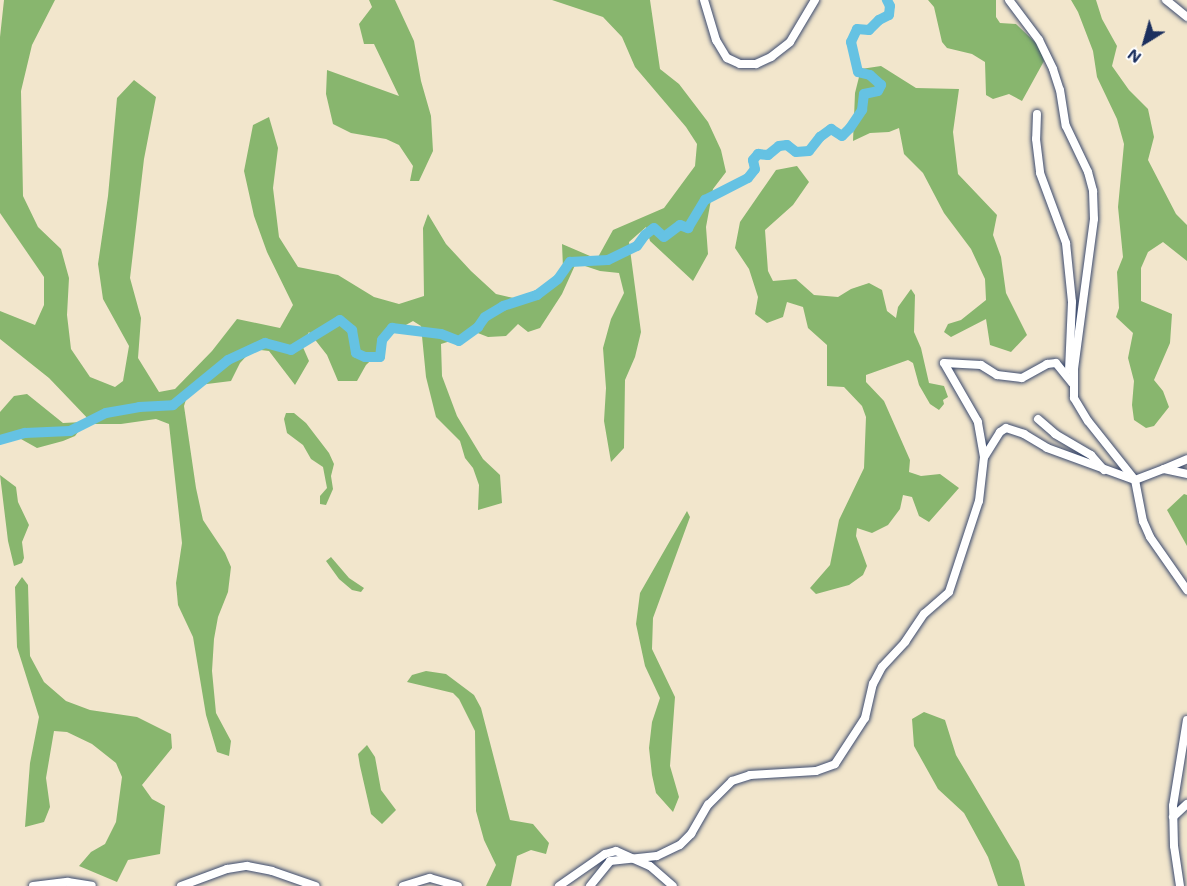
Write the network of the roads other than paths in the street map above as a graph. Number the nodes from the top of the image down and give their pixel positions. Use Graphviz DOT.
graph roads {
  1 [pos="704,0"];
  2 [pos="815,0"];
  3 [pos="1009,0"];
  4 [pos="1166,0"];
  5 [pos="1187,17"];
  6 [pos="1037,114"];
  7 [pos="1071,380"];
  8 [pos="1038,419"];
  9 [pos="984,457"];
  10 [pos="1187,459"];
  11 [pos="1164,469"];
  12 [pos="1104,470"];
  13 [pos="1187,474"];
  14 [pos="1135,480"];
  15 [pos="1187,590"];
  16 [pos="1187,720"];
  17 [pos="1187,804"];
  18 [pos="1173,817"];
  19 [pos="633,858"];
  20 [pos="33,886"];
  21 [pos="92,886"];
  22 [pos="181,886"];
  23 [pos="315,886"];
  24 [pos="403,886"];
  25 [pos="458,886"];
  26 [pos="559,886"];
  27 [pos="590,886"];
  28 [pos="673,886"];
  29 [pos="1180,886"];
  1 -- 2 [label="street"];
  3 -- 7 [label="street"];
  4 -- 5 [label="street"];
  6 -- 7 [label="street"];
  7 -- 9 [label="street"];
  7 -- 14 [label="street"];
  8 -- 12 [label="street"];
  9 -- 12 [label="street"];
  9 -- 19 [label="street"];
  10 -- 11 [label="street"];
  11 -- 13 [label="street"];
  11 -- 14 [label="street"];
  12 -- 14 [label="street"];
  14 -- 15 [label="street"];
  16 -- 18 [label="street"];
  17 -- 18 [label="street"];
  18 -- 29 [label="street"];
  19 -- 26 [label="street"];
  19 -- 27 [label="street"];
  19 -- 28 [label="street"];
  20 -- 21 [label="street"];
  22 -- 23 [label="street"];
  24 -- 25 [label="street"];
}
